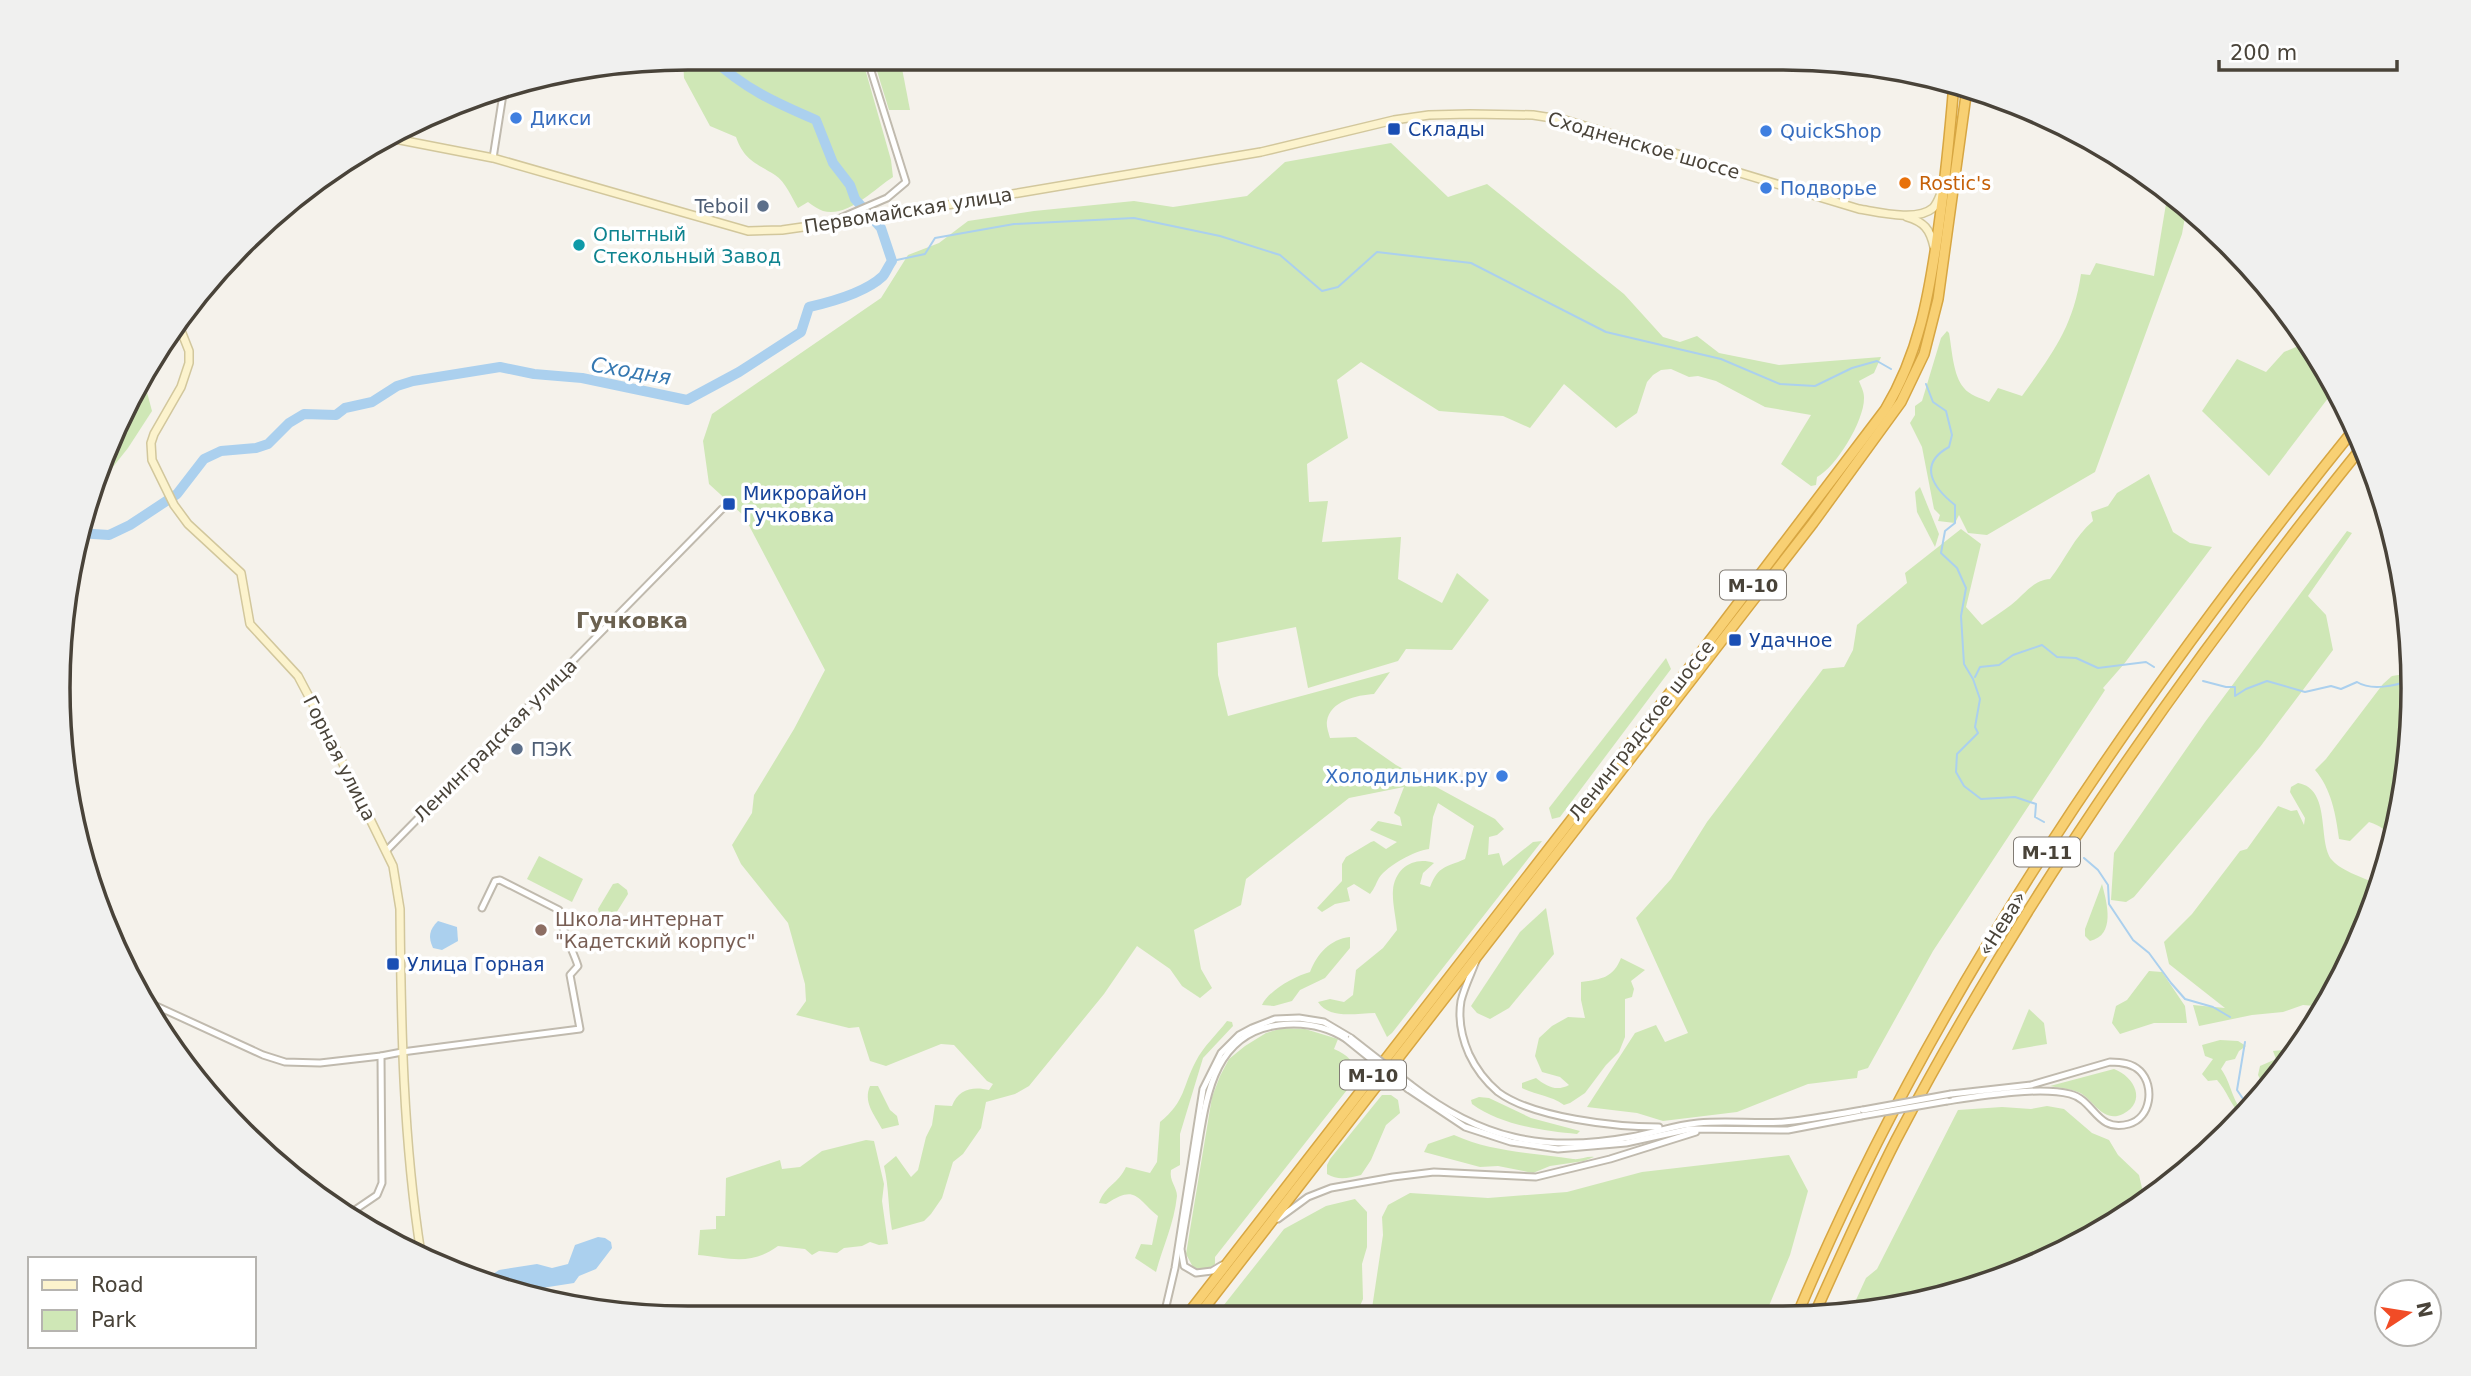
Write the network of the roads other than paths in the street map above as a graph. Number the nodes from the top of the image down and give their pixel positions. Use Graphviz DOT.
graph roads {
  1 [pos="871,70"];
  2 [pos="1953,94"];
  3 [pos="1966,98"];
  4 [pos="502,99"];
  5 [pos="403,140"];
  6 [pos="1261,152"];
  7 [pos="493,158"];
  8 [pos="1944,186"];
  9 [pos="854,215"];
  10 [pos="1899,215"];
  11 [pos="1935,252"];
  12 [pos="182,334"];
  13 [pos="2348,439"];
  14 [pos="2355,456"];
  15 [pos="722,509"];
  16 [pos="386,852"];
  17 [pos="482,908"];
  18 [pos="1478,958"];
  19 [pos="159,1007"];
  20 [pos="1349,1039"];
  21 [pos="402,1052"];
  22 [pos="381,1056"];
  23 [pos="1409,1087"];
  24 [pos="1862,1113"];
  25 [pos="1666,1127"];
  26 [pos="1710,1129"];
  27 [pos="356,1209"];
  28 [pos="1270,1225"];
  29 [pos="420,1244"];
  30 [pos="1231,1259"];
  31 [pos="1819,1305"];
  32 [pos="1166,1306"];
  33 [pos="1194,1306"];
  34 [pos="1206,1306"];
  35 [pos="1801,1306"];
  1 -- 9 [label="street"];
  2 -- 8 [label="highway, Ленинградское шоссе / М-10"];
  3 -- 18 [label="highway, Ленинградское шоссе / М-10"];
  4 -- 7 [label="street"];
  5 -- 7 [label="main road, Первомайская улица"];
  6 -- 9 [label="main road, Первомайская улица"];
  6 -- 10 [label="main road, Сходненское шоссе"];
  7 -- 9 [label="main road, Первомайская улица"];
  8 -- 10 [label="main road, Сходненское шоссе"];
  8 -- 11 [label="highway, Ленинградское шоссе / М-10"];
  10 -- 11 [label="main road, Сходненское шоссе"];
  11 -- 30 [label="highway, Ленинградское шоссе / М-10"];
  12 -- 16 [label="main road, Горная улица"];
  13 -- 35 [label="highway, «Нева» / М-11"];
  14 -- 31 [label="highway, «Нева» / М-11"];
  15 -- 16 [label="street, Ленинградская улица"];
  16 -- 21 [label="main road, Горная улица"];
  17 -- 21 [label="street"];
  18 -- 25 [label="street"];
  18 -- 28 [label="highway, Ленинградское шоссе / М-10"];
  19 -- 22 [label="street"];
  20 -- 23 [label="street, bridge"];
  20 -- 30 [label="street"];
  20 -- 32 [label="street"];
  21 -- 22 [label="street"];
  21 -- 29 [label="main road, Горная улица"];
  22 -- 27 [label="street"];
  23 -- 25 [label="street"];
  23 -- 26 [label="street"];
  24 -- 24 [label="street, bridge"];
  24 -- 25 [label="street"];
  24 -- 26 [label="street"];
  26 -- 28 [label="street"];
  28 -- 34 [label="highway, Ленинградское шоссе / М-10"];
  30 -- 33 [label="highway, Ленинградское шоссе / М-10"];
}
